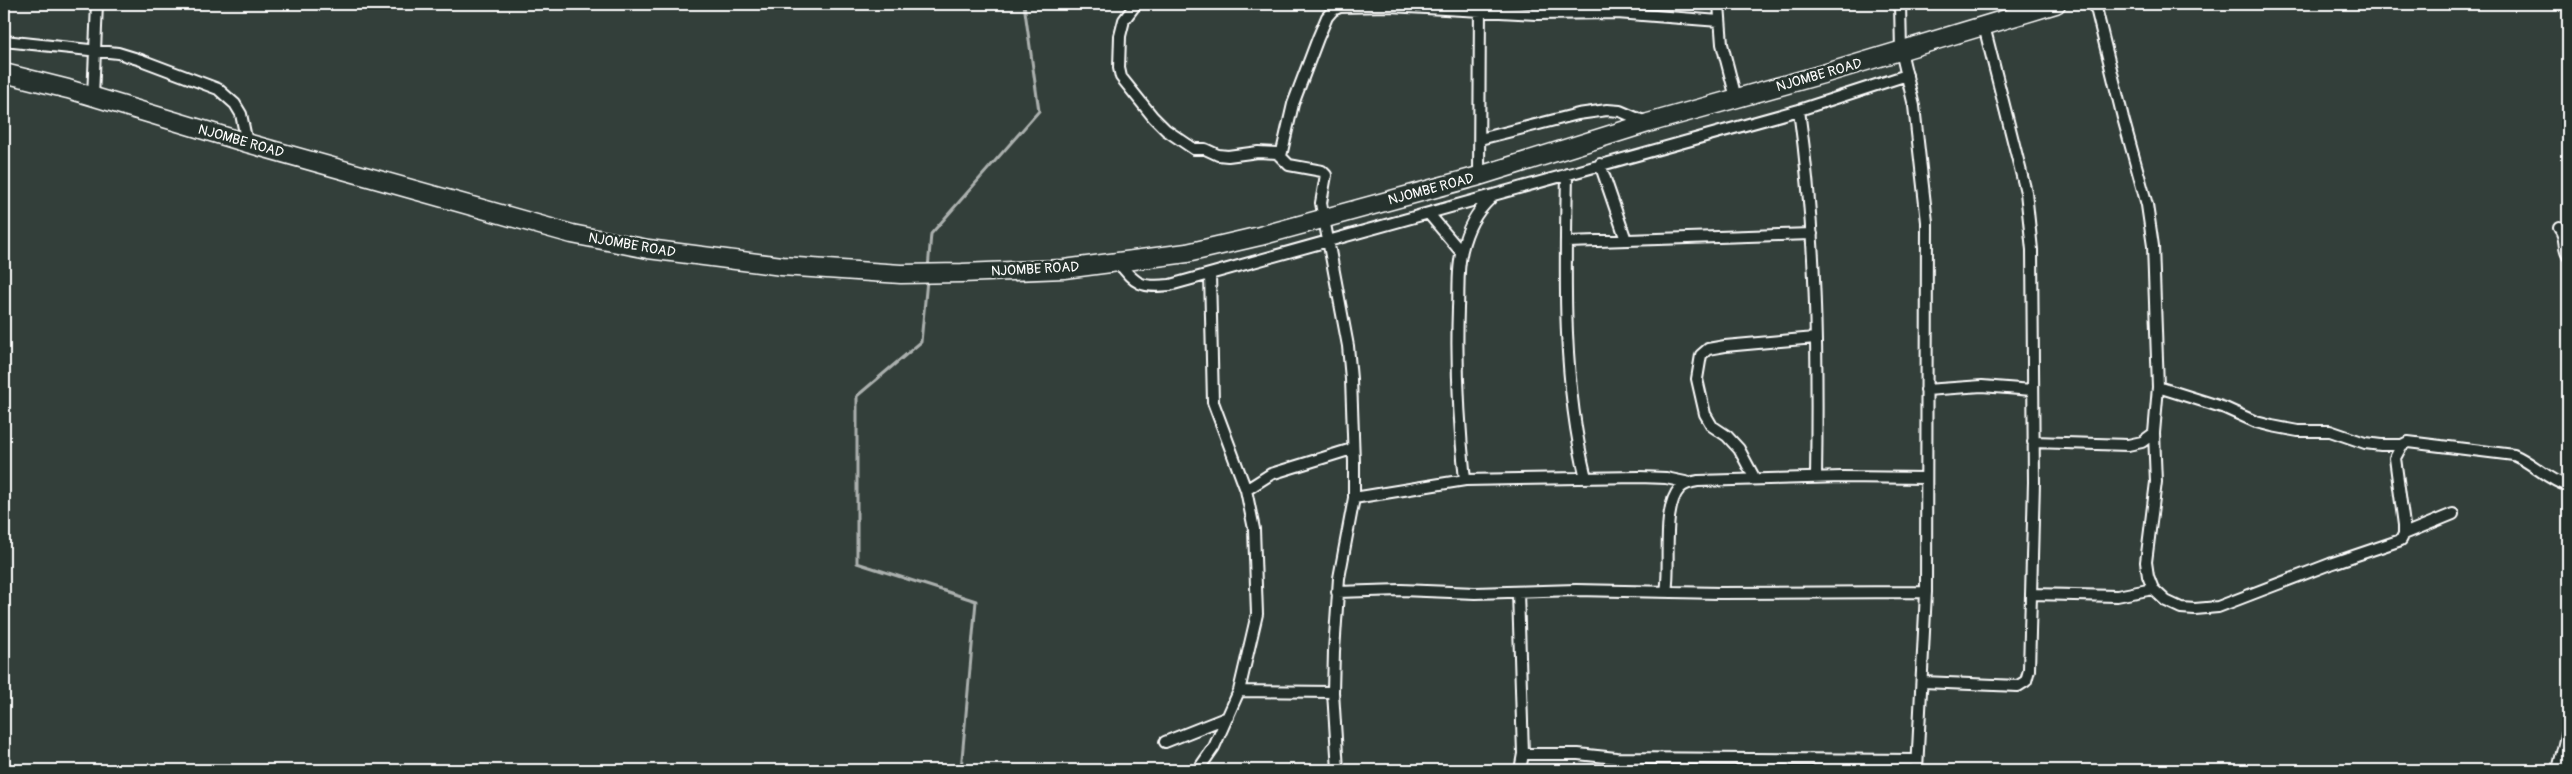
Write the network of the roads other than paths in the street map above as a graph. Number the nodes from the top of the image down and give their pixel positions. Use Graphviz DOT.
graph roads {
  1 [pos="97,4"];
  2 [pos="1136,4"];
  3 [pos="1719,4"];
  4 [pos="1900,4"];
  5 [pos="2056,4"];
  6 [pos="2095,4"];
  7 [pos="1332,7"];
  8 [pos="1480,8"];
  9 [pos="1719,21"];
  10 [pos="1984,26"];
  11 [pos="4,41"];
  12 [pos="96,49"];
  13 [pos="1901,51"];
  14 [pos="4,73"];
  15 [pos="1907,75"];
  16 [pos="94,97"];
  17 [pos="1736,98"];
  18 [pos="1799,110"];
  19 [pos="1648,123"];
  20 [pos="1480,139"];
  21 [pos="247,143"];
  22 [pos="1281,156"];
  23 [pos="1600,164"];
  24 [pos="1567,174"];
  25 [pos="1479,176"];
  26 [pos="1492,196"];
  27 [pos="1429,214"];
  28 [pos="1325,218"];
  29 [pos="2559,228"];
  30 [pos="1812,234"];
  31 [pos="1329,239"];
  32 [pos="1626,240"];
  33 [pos="1567,242"];
  34 [pos="1461,252"];
  35 [pos="2568,255"];
  36 [pos="1118,262"];
  37 [pos="1210,274"];
  38 [pos="1815,338"];
  39 [pos="2158,387"];
  40 [pos="1926,390"];
  41 [pos="2032,390"];
  42 [pos="2154,433"];
  43 [pos="2033,442"];
  44 [pos="2402,445"];
  45 [pos="1352,449"];
  46 [pos="1586,478"];
  47 [pos="1816,478"];
  48 [pos="1926,478"];
  49 [pos="1465,480"];
  50 [pos="1755,480"];
  51 [pos="1690,483"];
  52 [pos="2568,486"];
  53 [pos="1246,490"];
  54 [pos="1354,498"];
  55 [pos="2452,514"];
  56 [pos="2404,534"];
  57 [pos="2153,589"];
  58 [pos="1337,592"];
  59 [pos="1518,592"];
  60 [pos="1666,592"];
  61 [pos="1926,592"];
  62 [pos="2031,594"];
  63 [pos="1923,682"];
  64 [pos="1239,692"];
  65 [pos="1333,692"];
  66 [pos="1228,717"];
  67 [pos="2568,726"];
  68 [pos="1165,742"];
  69 [pos="1523,754"];
  70 [pos="1917,765"];
  71 [pos="1198,770"];
  72 [pos="1338,770"];
  73 [pos="1520,770"];
  74 [pos="2558,770"];
  1 -- 12 [label="street"];
  2 -- 22 [label="street"];
  3 -- 9 [label="street"];
  4 -- 13 [label="street"];
  5 -- 10 [label="highway, NJOMBE ROAD"];
  6 -- 39 [label="street"];
  7 -- 8 [label="street"];
  7 -- 22 [label="street"];
  8 -- 9 [label="street"];
  8 -- 20 [label="street"];
  9 -- 17 [label="street"];
  10 -- 13 [label="highway, NJOMBE ROAD"];
  10 -- 41 [label="street"];
  11 -- 12 [label="street"];
  12 -- 16 [label="street"];
  12 -- 21 [label="street"];
  13 -- 15 [label="street"];
  13 -- 17 [label="highway, NJOMBE ROAD"];
  14 -- 16 [label="highway, NJOMBE ROAD"];
  15 -- 18 [label="street"];
  15 -- 40 [label="street"];
  16 -- 21 [label="highway, NJOMBE ROAD"];
  17 -- 19 [label="highway, NJOMBE ROAD"];
  18 -- 23 [label="street"];
  18 -- 30 [label="street"];
  19 -- 20 [label="street"];
  19 -- 25 [label="highway, NJOMBE ROAD"];
  20 -- 25 [label="street"];
  21 -- 36 [label="highway, NJOMBE ROAD"];
  22 -- 28 [label="street"];
  23 -- 24 [label="street"];
  23 -- 32 [label="street"];
  24 -- 26 [label="street"];
  24 -- 33 [label="street"];
  25 -- 28 [label="highway, NJOMBE ROAD"];
  26 -- 27 [label="street"];
  26 -- 34 [label="street"];
  27 -- 31 [label="street"];
  27 -- 34 [label="street"];
  28 -- 31 [label="street"];
  28 -- 36 [label="highway, NJOMBE ROAD"];
  29 -- 35 [label="street"];
  30 -- 32 [label="street"];
  30 -- 38 [label="street"];
  31 -- 37 [label="street"];
  31 -- 45 [label="street"];
  32 -- 33 [label="street"];
  33 -- 46 [label="street"];
  34 -- 49 [label="street"];
  36 -- 37 [label="street"];
  37 -- 53 [label="street"];
  38 -- 47 [label="street"];
  38 -- 50 [label="street"];
  39 -- 42 [label="street"];
  39 -- 44 [label="street"];
  40 -- 41 [label="street"];
  40 -- 48 [label="street"];
  41 -- 43 [label="street"];
  42 -- 43 [label="street"];
  42 -- 57 [label="street"];
  43 -- 62 [label="street"];
  44 -- 52 [label="street"];
  44 -- 56 [label="street"];
  45 -- 53 [label="street"];
  45 -- 54 [label="street"];
  46 -- 49 [label="street"];
  46 -- 51 [label="street"];
  47 -- 48 [label="street"];
  47 -- 50 [label="street"];
  48 -- 61 [label="street"];
  49 -- 54 [label="street"];
  50 -- 51 [label="street"];
  51 -- 60 [label="street"];
  53 -- 64 [label="street"];
  54 -- 58 [label="street"];
  55 -- 56 [label="street"];
  56 -- 57 [label="street"];
  57 -- 62 [label="street"];
  58 -- 59 [label="street"];
  58 -- 65 [label="street"];
  59 -- 60 [label="street"];
  59 -- 69 [label="street"];
  60 -- 61 [label="street"];
  61 -- 63 [label="street"];
  62 -- 63 [label="street"];
  63 -- 70 [label="street"];
  64 -- 65 [label="street"];
  64 -- 66 [label="street"];
  65 -- 72 [label="street"];
  66 -- 68 [label="street"];
  66 -- 71 [label="street"];
  67 -- 74 [label="street"];
  69 -- 70 [label="street"];
  69 -- 73 [label="street"];
}
